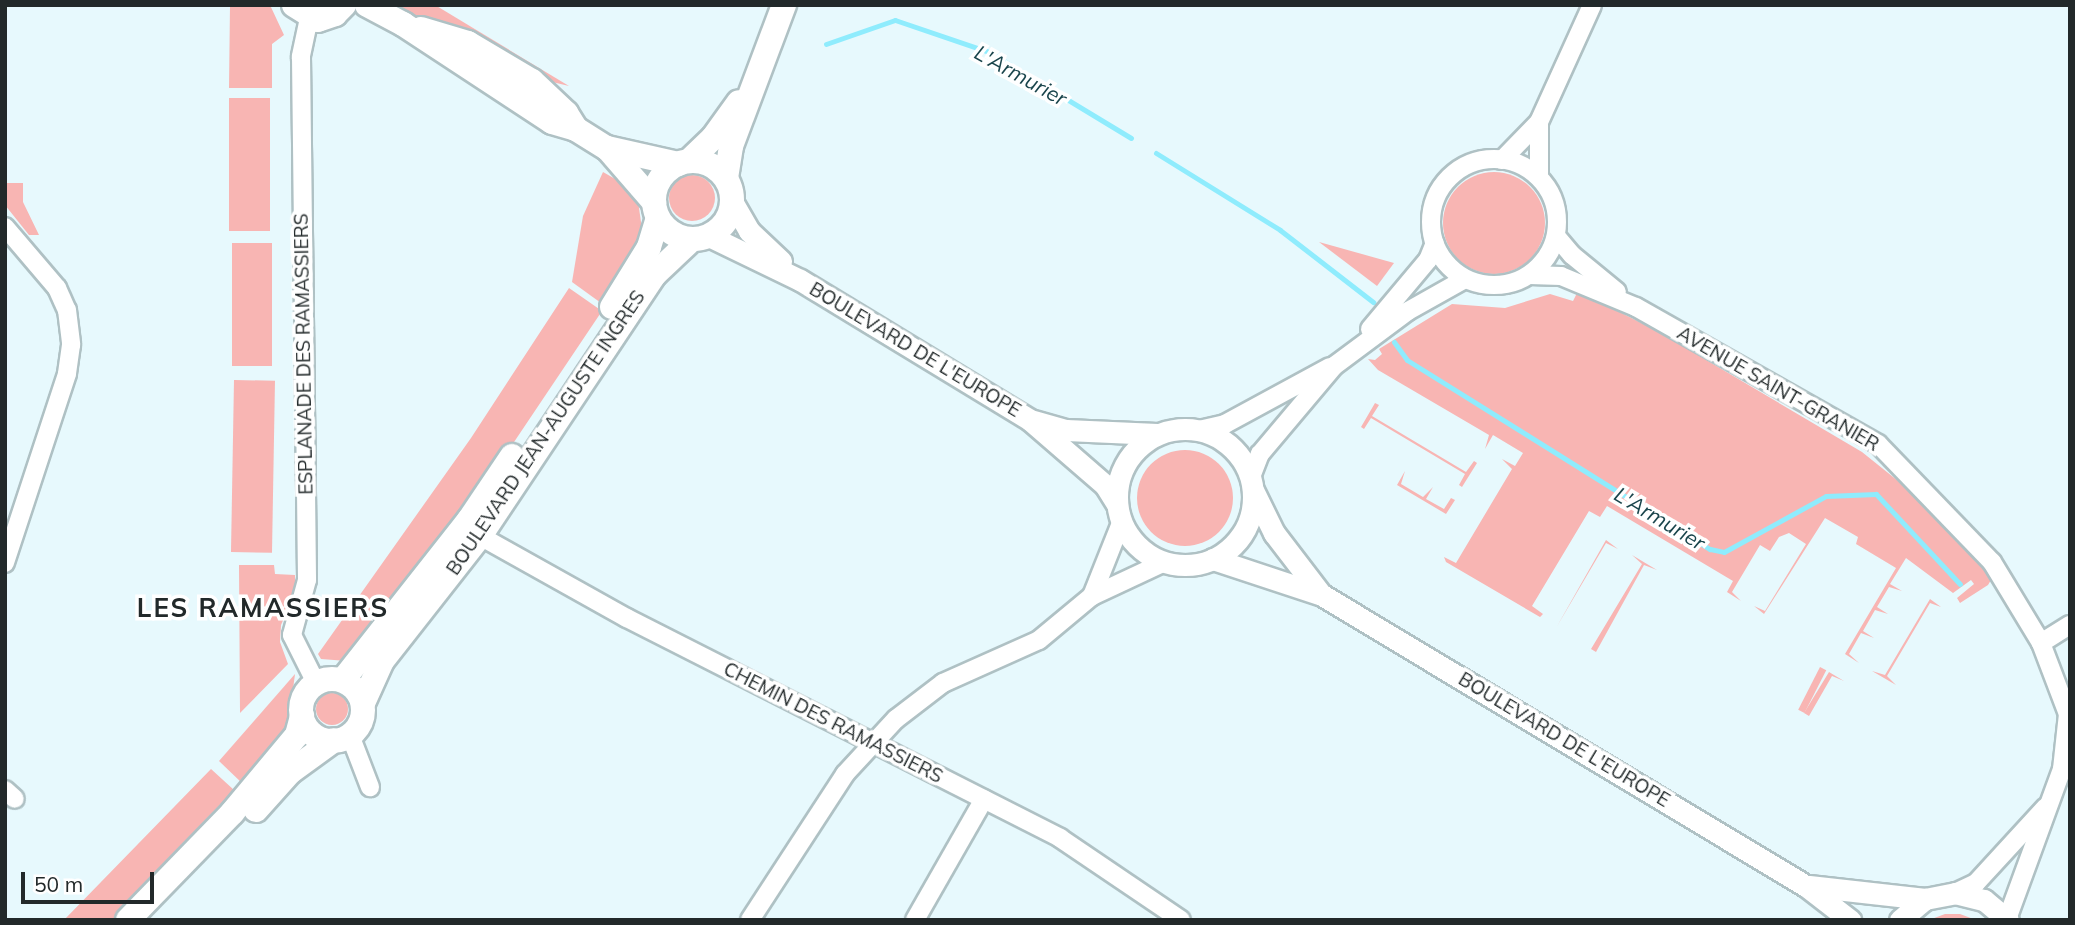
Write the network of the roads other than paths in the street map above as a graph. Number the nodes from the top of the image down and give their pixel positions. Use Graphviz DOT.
graph roads {
  1 [pos="344,5"];
  2 [pos="367,5"];
  3 [pos="784,5"];
  4 [pos="1591,5"];
  5 [pos="302,11"];
  6 [pos="758,72"];
  7 [pos="1539,122"];
  8 [pos="607,148"];
  9 [pos="1502,160"];
  10 [pos="683,162"];
  11 [pos="1539,177"];
  12 [pos="726,178"];
  13 [pos="733,204"];
  14 [pos="656,210"];
  15 [pos="5,227"];
  16 [pos="1556,236"];
  17 [pos="700,238"];
  18 [pos="1435,243"];
  19 [pos="1530,275"];
  20 [pos="1465,279"];
  21 [pos="800,280"];
  22 [pos="1636,307"];
  23 [pos="1357,345"];
  24 [pos="1334,366"];
  25 [pos="1030,420"];
  26 [pos="1199,430"];
  27 [pos="1157,434"];
  28 [pos="1252,484"];
  29 [pos="1119,514"];
  30 [pos="480,536"];
  31 [pos="1213,559"];
  32 [pos="1165,562"];
  33 [pos="5,563"];
  34 [pos="1322,595"];
  35 [pos="1093,596"];
  36 [pos="2070,625"];
  37 [pos="2041,643"];
  38 [pos="343,680"];
  39 [pos="316,683"];
  40 [pos="363,704"];
  41 [pos="302,716"];
  42 [pos="342,738"];
  43 [pos="871,743"];
  44 [pos="370,787"];
  45 [pos="984,799"];
  46 [pos="2048,804"];
  47 [pos="1805,886"];
  48 [pos="1955,893"];
  49 [pos="1925,899"];
  50 [pos="2007,919"];
  51 [pos="128,920"];
  52 [pos="152,920"];
  53 [pos="750,920"];
  54 [pos="915,920"];
  55 [pos="1181,920"];
  56 [pos="1850,920"];
  57 [pos="1900,920"];
  1 -- 5 [label="main road"];
  2 -- 8 [label="main road"];
  3 -- 6 [label="main road"];
  4 -- 7 [label="street"];
  5 -- 39 [label="street, ESPLANADE DES RAMASSIERS"];
  6 -- 10 [label="main road"];
  6 -- 12 [label="main road"];
  7 -- 9 [label="street"];
  7 -- 11 [label="street"];
  8 -- 10 [label="main road"];
  8 -- 14 [label="main road"];
  9 -- 11 [label="street"];
  9 -- 18 [label="street"];
  10 -- 12 [label="main road"];
  10 -- 14 [label="main road"];
  11 -- 16 [label="street"];
  12 -- 13 [label="main road"];
  13 -- 17 [label="main road"];
  13 -- 21 [label="street, BOULEVARD DE L'EUROPE"];
  14 -- 17 [label="main road"];
  14 -- 38 [label="main road, BOULEVARD JEAN-AUGUSTE INGRES"];
  15 -- 33 [label="street"];
  16 -- 19 [label="street"];
  16 -- 22 [label="street, AVENUE SAINT-GRANIER"];
  17 -- 21 [label="street, BOULEVARD DE L'EUROPE"];
  17 -- 30 [label="main road, BOULEVARD JEAN-AUGUSTE INGRES"];
  18 -- 20 [label="street"];
  18 -- 23 [label="street"];
  19 -- 20 [label="street"];
  19 -- 22 [label="street, AVENUE SAINT-GRANIER"];
  20 -- 23 [label="street"];
  21 -- 25 [label="street, BOULEVARD DE L'EUROPE"];
  22 -- 37 [label="street, AVENUE SAINT-GRANIER"];
  23 -- 24 [label="street"];
  24 -- 26 [label="street"];
  24 -- 28 [label="street"];
  25 -- 27 [label="street, BOULEVARD DE L'EUROPE"];
  25 -- 29 [label="street, BOULEVARD DE L'EUROPE"];
  26 -- 27 [label="street, BOULEVARD DE L'EUROPE"];
  26 -- 28 [label="street, BOULEVARD DE L'EUROPE"];
  27 -- 29 [label="street"];
  28 -- 31 [label="street"];
  28 -- 34 [label="street, BOULEVARD DE L'EUROPE"];
  29 -- 32 [label="street, BOULEVARD DE L'EUROPE"];
  29 -- 35 [label="street"];
  30 -- 40 [label="main road, BOULEVARD JEAN-AUGUSTE INGRES"];
  30 -- 43 [label="street, CHEMIN DES RAMASSIERS"];
  31 -- 32 [label="street, BOULEVARD DE L'EUROPE"];
  31 -- 34 [label="street, BOULEVARD DE L'EUROPE"];
  32 -- 35 [label="street"];
  34 -- 47 [label="street, BOULEVARD DE L'EUROPE"];
  35 -- 43 [label="street"];
  36 -- 37 [label="street"];
  37 -- 46 [label="street, AVENUE SAINT-GRANIER"];
  38 -- 39 [label="main road"];
  38 -- 40 [label="main road"];
  39 -- 41 [label="main road"];
  40 -- 42 [label="main road"];
  41 -- 42 [label="main road"];
  41 -- 51 [label="main road"];
  42 -- 44 [label="street"];
  42 -- 52 [label="main road"];
  43 -- 45 [label="street, CHEMIN DES RAMASSIERS"];
  43 -- 53 [label="street"];
  45 -- 54 [label="street"];
  45 -- 55 [label="street, CHEMIN DES RAMASSIERS"];
  46 -- 48 [label="street, AVENUE SAINT-GRANIER"];
  46 -- 50 [label="street, AVENUE SAINT-GRANIER"];
  47 -- 49 [label="street, BOULEVARD DE L'EUROPE"];
  47 -- 56 [label="street, BOULEVARD DE L'EUROPE"];
  48 -- 49 [label="street"];
  48 -- 50 [label="street"];
  49 -- 57 [label="street"];
}
